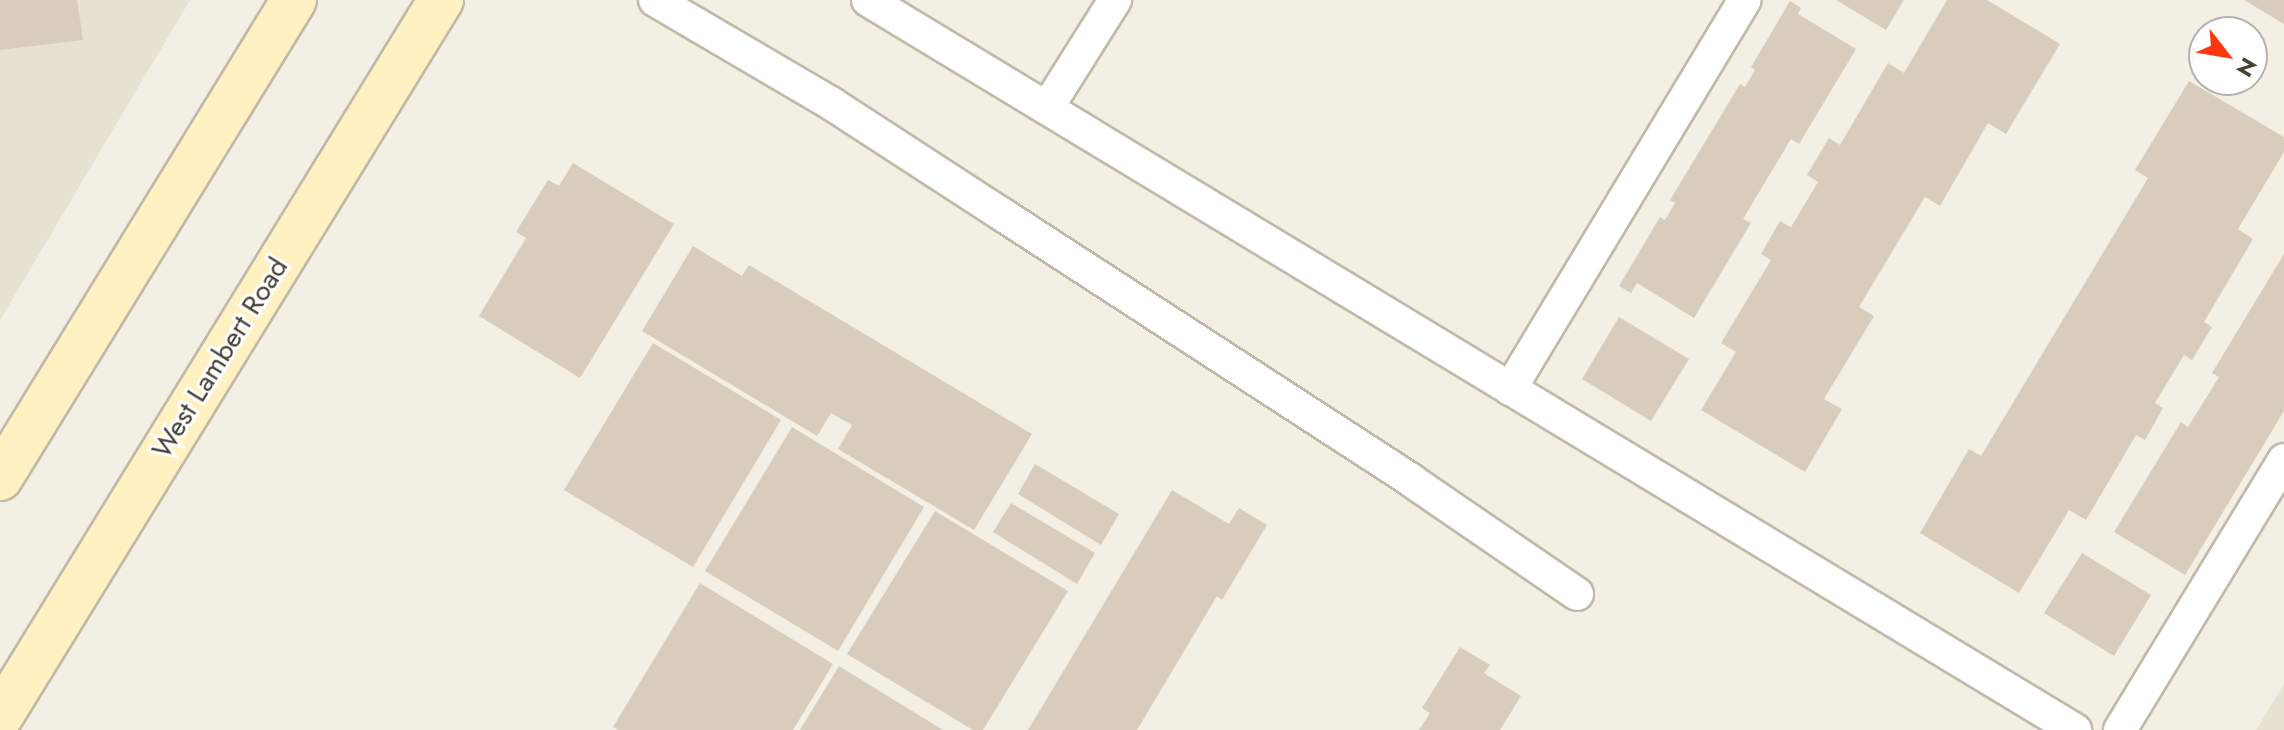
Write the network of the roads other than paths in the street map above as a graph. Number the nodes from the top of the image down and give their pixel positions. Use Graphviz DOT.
graph roads {
  1 [pos="294,0"];
  2 [pos="441,0"];
  3 [pos="655,0"];
  4 [pos="868,0"];
  5 [pos="1115,0"];
  6 [pos="1745,0"];
  7 [pos="1047,108"];
  8 [pos="1510,389"];
  9 [pos="2284,460"];
  10 [pos="0,478"];
  11 [pos="1577,594"];
  12 [pos="0,717"];
  13 [pos="2075,730"];
  14 [pos="2120,730"];
  1 -- 10 [label="main road"];
  2 -- 12 [label="main road, West Lambert Road"];
  3 -- 11 [label="lane"];
  4 -- 7 [label="lane"];
  5 -- 7 [label="lane"];
  6 -- 8 [label="lane"];
  7 -- 8 [label="lane"];
  8 -- 13 [label="lane"];
  9 -- 14 [label="lane"];
}
